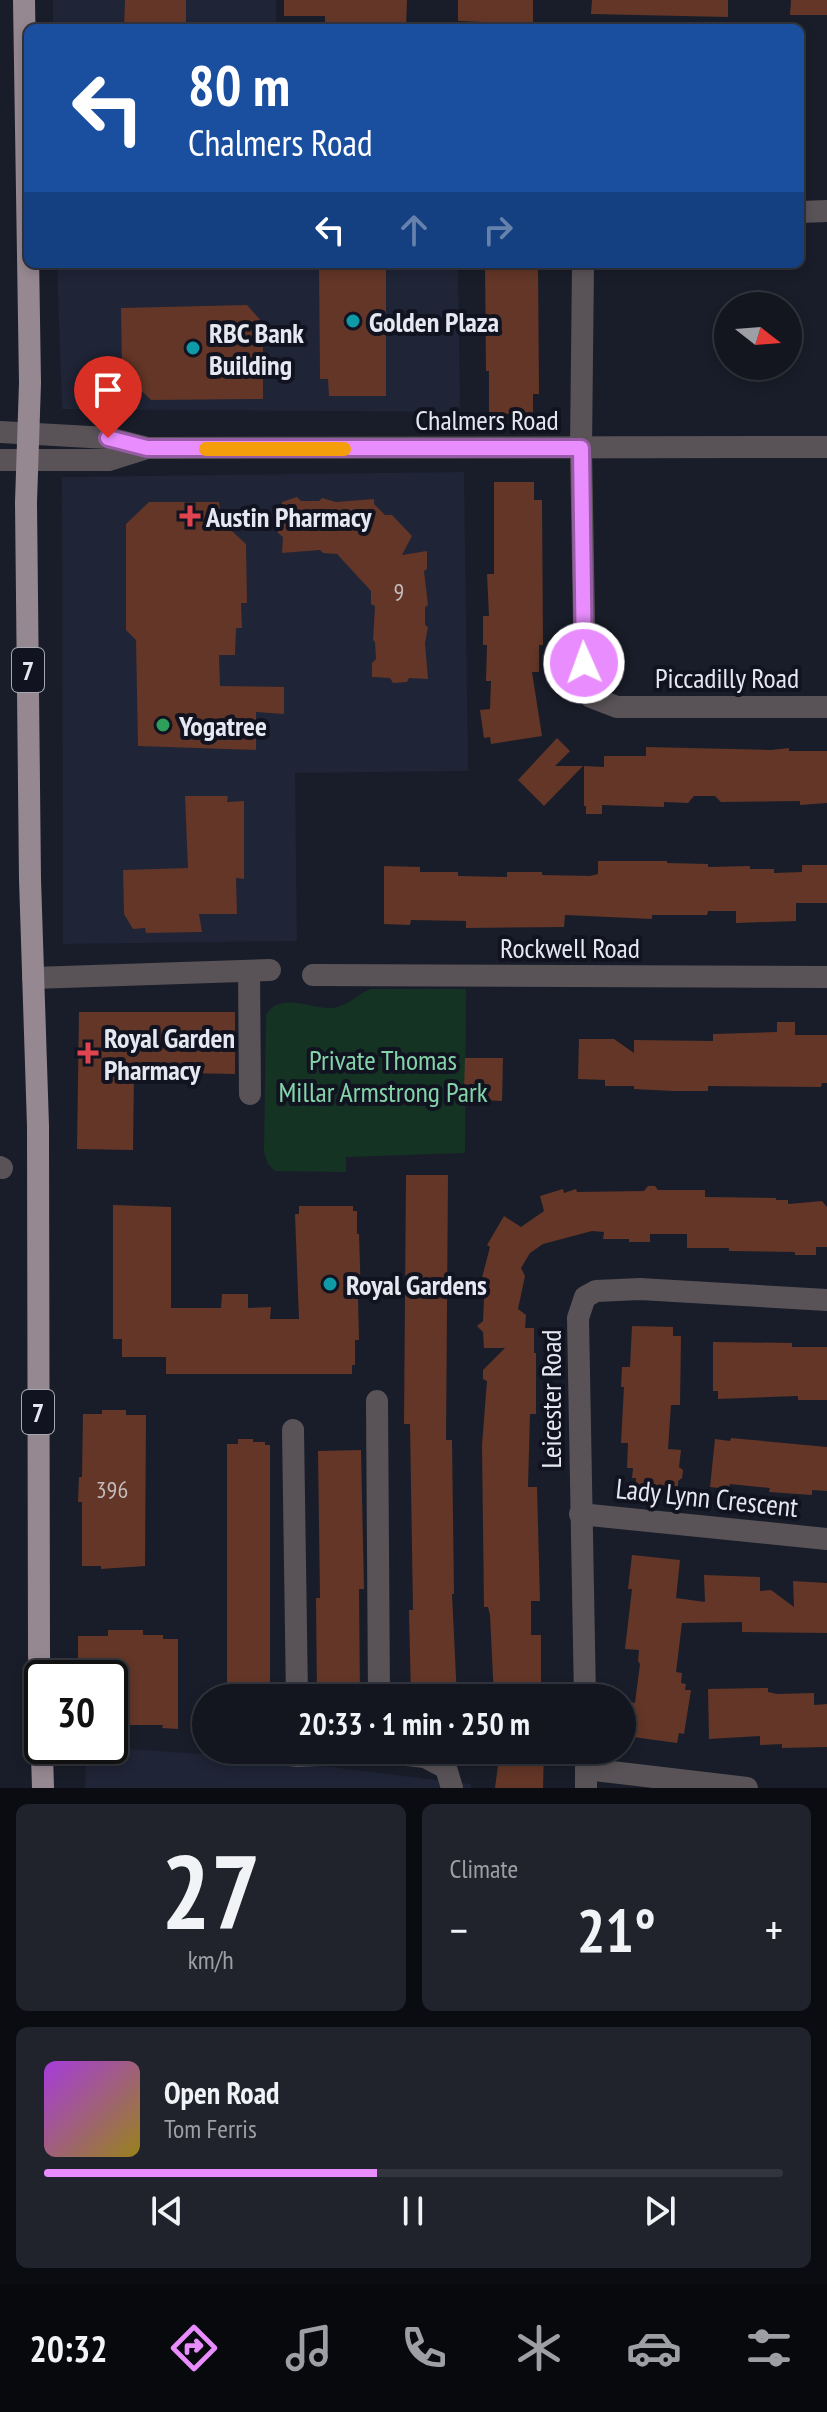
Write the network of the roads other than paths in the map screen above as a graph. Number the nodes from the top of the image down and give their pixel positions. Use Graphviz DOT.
graph roads {
  1 [pos="24,0"];
  2 [pos="24,24"];
  3 [pos="827,211"];
  4 [pos="804,212"];
  5 [pos="27,268"];
  6 [pos="583,268"];
  7 [pos="29,431"];
  8 [pos="0,432"];
  9 [pos="827,447"];
  10 [pos="147,448"];
  11 [pos="581,448"];
  12 [pos="0,460"];
  13 [pos="29,461"];
  14 [pos="827,707"];
  15 [pos="313,975"];
  16 [pos="827,977"];
  17 [pos="33,978"];
  18 [pos="250,1094"];
  19 [pos="827,1300"];
  20 [pos="377,1401"];
  21 [pos="293,1430"];
  22 [pos="580,1514"];
  23 [pos="827,1539"];
  24 [pos="297,1684"];
  25 [pos="379,1684"];
  26 [pos="585,1684"];
  27 [pos="438,1764"];
  28 [pos="586,1769"];
  29 [pos="43,1788"];
  30 [pos="452,1788"];
  31 [pos="747,1788"];
  1 -- 2 [label="main road, 7"];
  3 -- 4 [label="street"];
  5 -- 7 [label="main road, 7"];
  6 -- 11 [label="street"];
  7 -- 8 [label="street, Chalmers Road"];
  7 -- 10 [label="street, Chalmers Road"];
  7 -- 13 [label="main road, 7"];
  9 -- 11 [label="street, Chalmers Road"];
  10 -- 11 [label="street, Chalmers Road"];
  10 -- 13 [label="street, Chalmers Road"];
  11 -- 14 [label="street, Piccadilly Road"];
  12 -- 13 [label="street, Chalmers Road"];
  13 -- 17 [label="main road, 7"];
  15 -- 16 [label="street, Rockwell Road"];
  17 -- 18 [label="street"];
  17 -- 29 [label="main road, 7"];
  19 -- 22 [label="street, Leicester Road"];
  20 -- 25 [label="street"];
  21 -- 24 [label="street"];
  22 -- 23 [label="street, Lady Lynn Crescent"];
  22 -- 26 [label="street, Leicester Road"];
  27 -- 30 [label="street"];
  28 -- 31 [label="street"];
}
